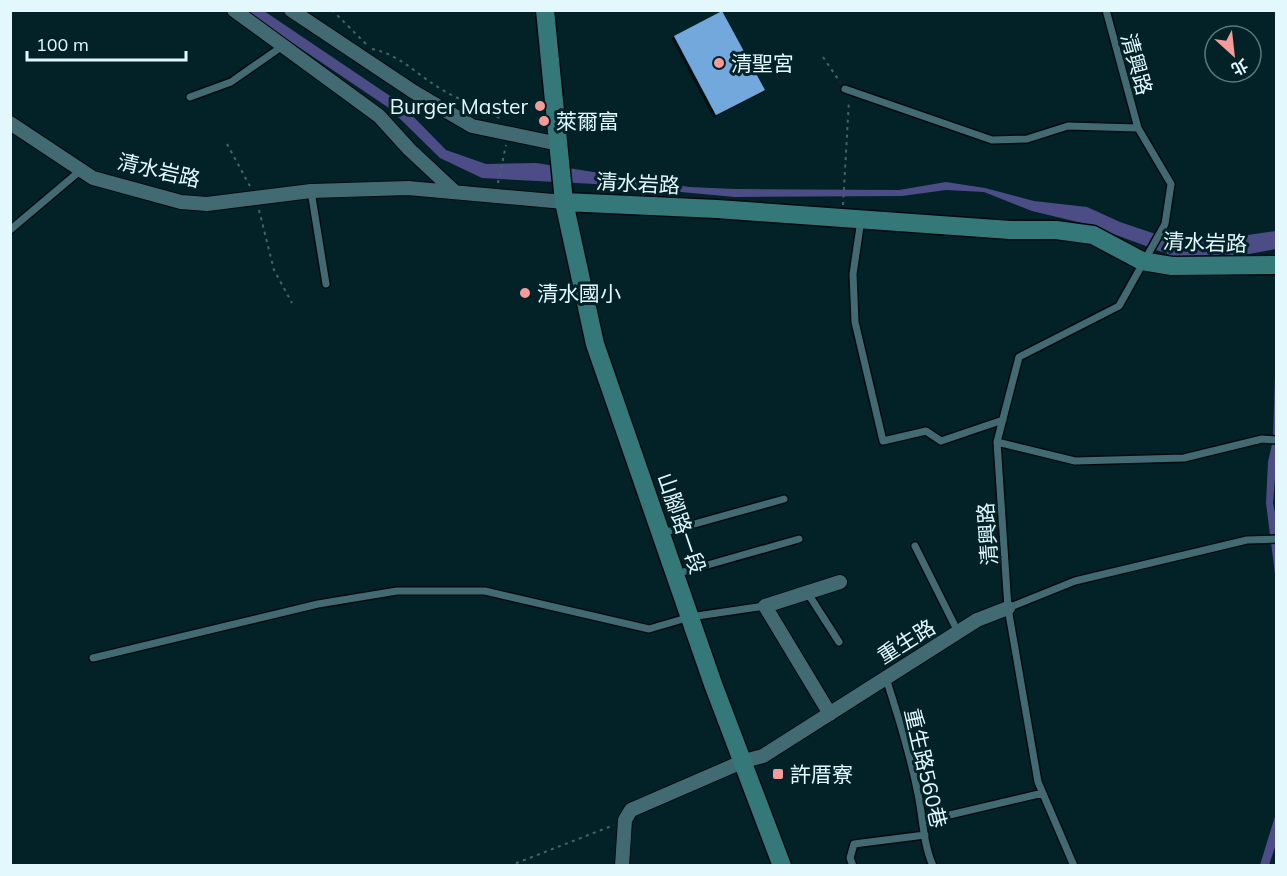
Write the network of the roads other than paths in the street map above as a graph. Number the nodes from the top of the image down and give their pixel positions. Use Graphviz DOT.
graph roads {
  1 [pos="234,10"];
  2 [pos="291,10"];
  3 [pos="545,10"];
  4 [pos="1106,10"];
  5 [pos="284,45"];
  6 [pos="846,89"];
  7 [pos="190,97"];
  8 [pos="10,123"];
  9 [pos="1138,128"];
  10 [pos="560,148"];
  11 [pos="81,170"];
  12 [pos="311,191"];
  13 [pos="455,192"];
  14 [pos="564,195"];
  15 [pos="861,220"];
  16 [pos="10,230"];
  17 [pos="1142,261"];
  18 [pos="1276,265"];
  19 [pos="326,284"];
  20 [pos="1003,420"];
  21 [pos="1276,440"];
  22 [pos="997,442"];
  23 [pos="784,499"];
  24 [pos="662,533"];
  25 [pos="799,539"];
  26 [pos="1276,539"];
  27 [pos="915,546"];
  28 [pos="676,574"];
  29 [pos="840,582"];
  30 [pos="807,592"];
  31 [pos="765,606"];
  32 [pos="1008,608"];
  33 [pos="690,617"];
  34 [pos="958,632"];
  35 [pos="838,642"];
  36 [pos="93,658"];
  37 [pos="886,678"];
  38 [pos="830,714"];
  39 [pos="744,761"];
  40 [pos="1043,793"];
  41 [pos="924,821"];
  42 [pos="925,835"];
  43 [pos="622,866"];
  44 [pos="782,866"];
  45 [pos="853,866"];
  46 [pos="933,866"];
  47 [pos="1074,866"];
  1 -- 5 [label="street"];
  2 -- 10 [label="street"];
  3 -- 10 [label="main road"];
  4 -- 9 [label="lane, 清興路"];
  5 -- 7 [label="lane"];
  5 -- 13 [label="street"];
  6 -- 9 [label="lane"];
  8 -- 11 [label="street, 清水岩路"];
  9 -- 17 [label="lane, 清興路"];
  10 -- 14 [label="main road, 山腳路一段"];
  11 -- 12 [label="street, 清水岩路"];
  11 -- 16 [label="lane"];
  12 -- 13 [label="street, 清水岩路"];
  12 -- 19 [label="lane"];
  13 -- 14 [label="street, 清水岩路"];
  14 -- 15 [label="main road, 清水岩路"];
  14 -- 24 [label="main road, 山腳路一段"];
  15 -- 17 [label="main road, 清水岩路"];
  15 -- 20 [label="lane"];
  17 -- 18 [label="main road, 清水岩路"];
  17 -- 20 [label="lane, 清興路"];
  20 -- 22 [label="lane, 清興路"];
  21 -- 22 [label="lane"];
  22 -- 32 [label="lane, 清興路"];
  23 -- 24 [label="lane"];
  24 -- 28 [label="main road, 山腳路一段"];
  25 -- 28 [label="lane"];
  26 -- 32 [label="lane, 重生路"];
  27 -- 34 [label="lane"];
  28 -- 33 [label="main road, 山腳路一段"];
  29 -- 30 [label="street"];
  30 -- 31 [label="street"];
  30 -- 35 [label="lane"];
  31 -- 33 [label="lane"];
  31 -- 38 [label="street"];
  32 -- 34 [label="street, 重生路"];
  32 -- 40 [label="lane, 清興路"];
  33 -- 36 [label="lane"];
  33 -- 39 [label="main road, 山腳路一段"];
  34 -- 37 [label="street, 重生路"];
  37 -- 38 [label="street, 重生路"];
  37 -- 41 [label="lane, 重生路560巷"];
  38 -- 39 [label="street, 重生路"];
  39 -- 43 [label="street, 重生路"];
  39 -- 44 [label="main road, 山腳路一段"];
  40 -- 41 [label="lane"];
  40 -- 47 [label="lane, 清興路"];
  41 -- 42 [label="lane, 重生路560巷"];
  42 -- 45 [label="lane"];
  42 -- 46 [label="lane, 重生路560巷"];
}
